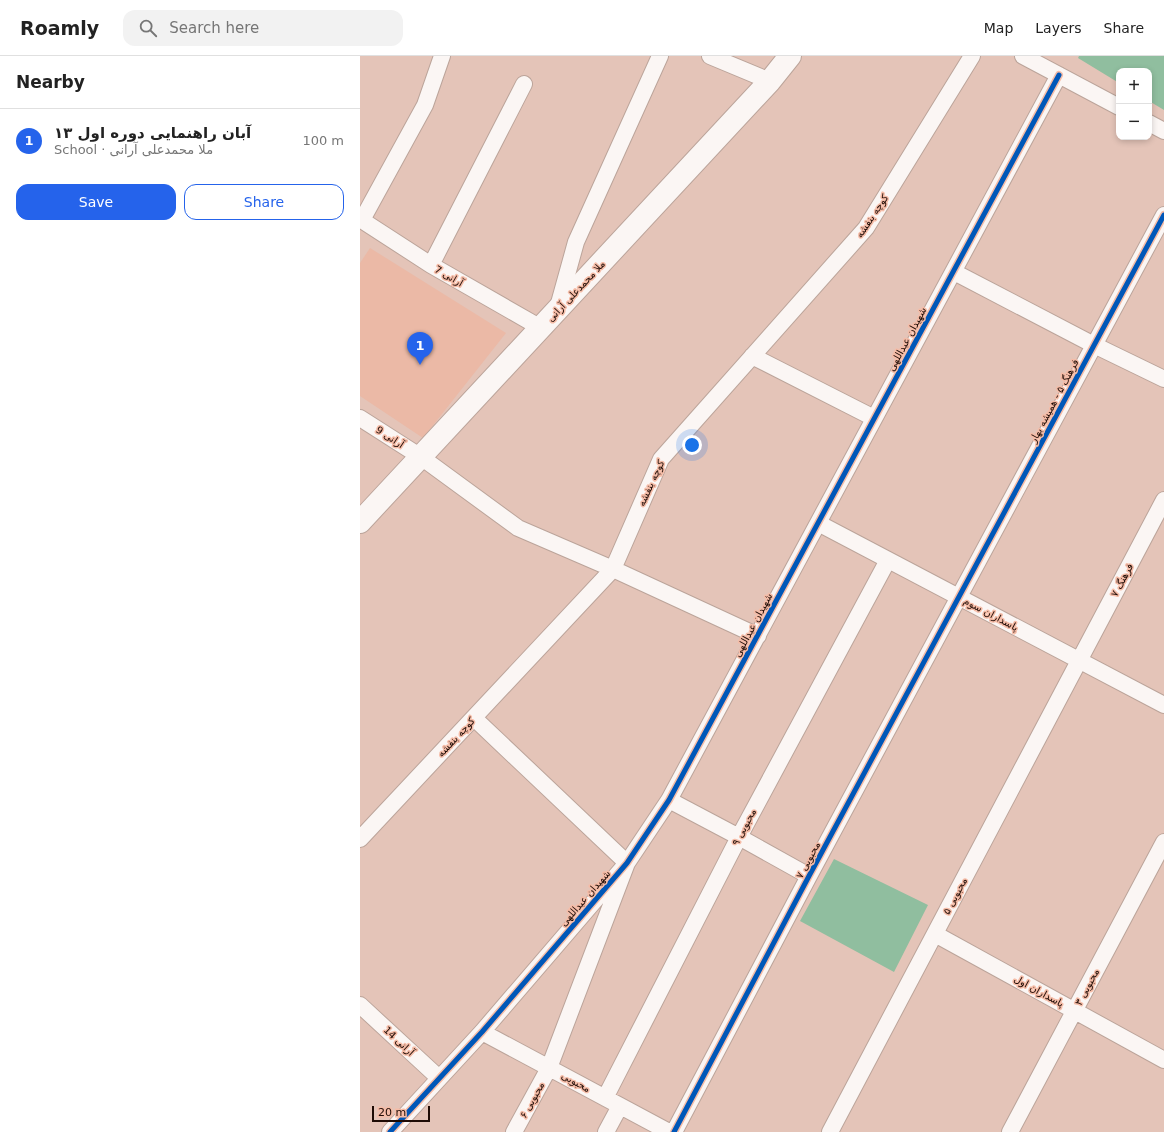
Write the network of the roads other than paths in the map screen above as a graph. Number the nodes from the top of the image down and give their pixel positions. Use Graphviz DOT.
graph roads {
  1 [pos="442,56"];
  2 [pos="660,56"];
  3 [pos="710,56"];
  4 [pos="790,56"];
  5 [pos="972,56"];
  6 [pos="1023,56"];
  7 [pos="1059,76"];
  8 [pos="770,81"];
  9 [pos="524,84"];
  10 [pos="1116,105"];
  11 [pos="1152,125"];
  12 [pos="1164,131"];
  13 [pos="1164,214"];
  14 [pos="361,220"];
  15 [pos="431,265"];
  16 [pos="954,272"];
  17 [pos="556,312"];
  18 [pos="541,328"];
  19 [pos="1094,345"];
  20 [pos="752,356"];
  21 [pos="1164,379"];
  22 [pos="360,418"];
  23 [pos="874,418"];
  24 [pos="420,457"];
  25 [pos="1164,500"];
  26 [pos="360,522"];
  27 [pos="818,523"];
  28 [pos="888,560"];
  29 [pos="613,569"];
  30 [pos="959,597"];
  31 [pos="758,636"];
  32 [pos="1079,660"];
  33 [pos="1164,705"];
  34 [pos="474,718"];
  35 [pos="669,800"];
  36 [pos="739,837"];
  37 [pos="360,839"];
  38 [pos="1164,842"];
  39 [pos="628,862"];
  40 [pos="809,876"];
  41 [pos="935,934"];
  42 [pos="360,1005"];
  43 [pos="1074,1010"];
  44 [pos="482,1032"];
  45 [pos="1164,1060"];
  46 [pos="549,1068"];
  47 [pos="439,1078"];
  48 [pos="605,1098"];
  49 [pos="620,1106"];
  50 [pos="390,1132"];
  51 [pos="514,1132"];
  52 [pos="606,1132"];
  53 [pos="669,1132"];
  54 [pos="674,1132"];
  55 [pos="830,1132"];
  56 [pos="1010,1132"];
  1 -- 14 [label="street"];
  2 -- 17 [label="street"];
  3 -- 8 [label="street"];
  4 -- 8 [label="street, ملا محمدعلی آرانی"];
  5 -- 20 [label="street, کوچه بنفشه"];
  6 -- 7 [label="street"];
  7 -- 10 [label="street"];
  7 -- 16 [label="street, شهیدان عبداللهی"];
  8 -- 17 [label="street, ملا محمدعلی آرانی"];
  9 -- 15 [label="street"];
  11 -- 12 [label="street"];
  13 -- 19 [label="street, فرهنگ ۵ - همیشه بهار"];
  14 -- 15 [label="street, آرانی 7"];
  15 -- 18 [label="street, آرانی 7"];
  16 -- 19 [label="street"];
  16 -- 23 [label="street, شهیدان عبداللهی"];
  17 -- 18 [label="street, ملا محمدعلی آرانی"];
  18 -- 24 [label="street, ملا محمدعلی آرانی"];
  19 -- 21 [label="street"];
  19 -- 30 [label="street, فرهنگ ۵ - همیشه بهار"];
  20 -- 23 [label="street"];
  20 -- 29 [label="street, کوچه بنفشه"];
  22 -- 24 [label="street, آرانی 9"];
  23 -- 27 [label="street, شهیدان عبداللهی"];
  24 -- 26 [label="street, ملا محمدعلی آرانی"];
  24 -- 29 [label="street, آرانی 9"];
  25 -- 32 [label="street, فرهنگ ۷"];
  27 -- 28 [label="street, پاسداران سوم"];
  27 -- 31 [label="street, شهیدان عبداللهی"];
  28 -- 30 [label="street, پاسداران سوم"];
  28 -- 36 [label="street, محبوبی ۹"];
  29 -- 31 [label="street, آرانی 9"];
  29 -- 34 [label="street, کوچه بنفشه"];
  30 -- 32 [label="street, پاسداران سوم"];
  30 -- 40 [label="street, محبوبی ۷"];
  31 -- 35 [label="street, شهیدان عبداللهی"];
  32 -- 33 [label="street, پاسداران سوم"];
  32 -- 41 [label="street, محبوبی ۵"];
  34 -- 37 [label="street, کوچه بنفشه"];
  34 -- 39 [label="street"];
  35 -- 36 [label="street"];
  35 -- 39 [label="street, شهیدان عبداللهی"];
  36 -- 40 [label="street"];
  36 -- 48 [label="street, محبوبی ۹"];
  38 -- 43 [label="street, محبوبی ۳"];
  39 -- 44 [label="street, شهیدان عبداللهی"];
  39 -- 46 [label="street, محبوبی ۶"];
  40 -- 54 [label="street, محبوبی ۷"];
  41 -- 43 [label="street, پاسداران اول"];
  41 -- 55 [label="street, محبوبی ۵"];
  42 -- 47 [label="street, آرانی 14"];
  43 -- 45 [label="street, پاسداران اول"];
  43 -- 56 [label="street, محبوبی ۳"];
  44 -- 46 [label="street, محبوبی"];
  44 -- 47 [label="street, شهیدان عبداللهی"];
  46 -- 48 [label="street, محبوبی"];
  46 -- 51 [label="street, محبوبی ۶"];
  47 -- 50 [label="street, شهیدان عبداللهی"];
  48 -- 49 [label="street, محبوبی"];
  49 -- 52 [label="street"];
  49 -- 53 [label="street, محبوبی"];
}
